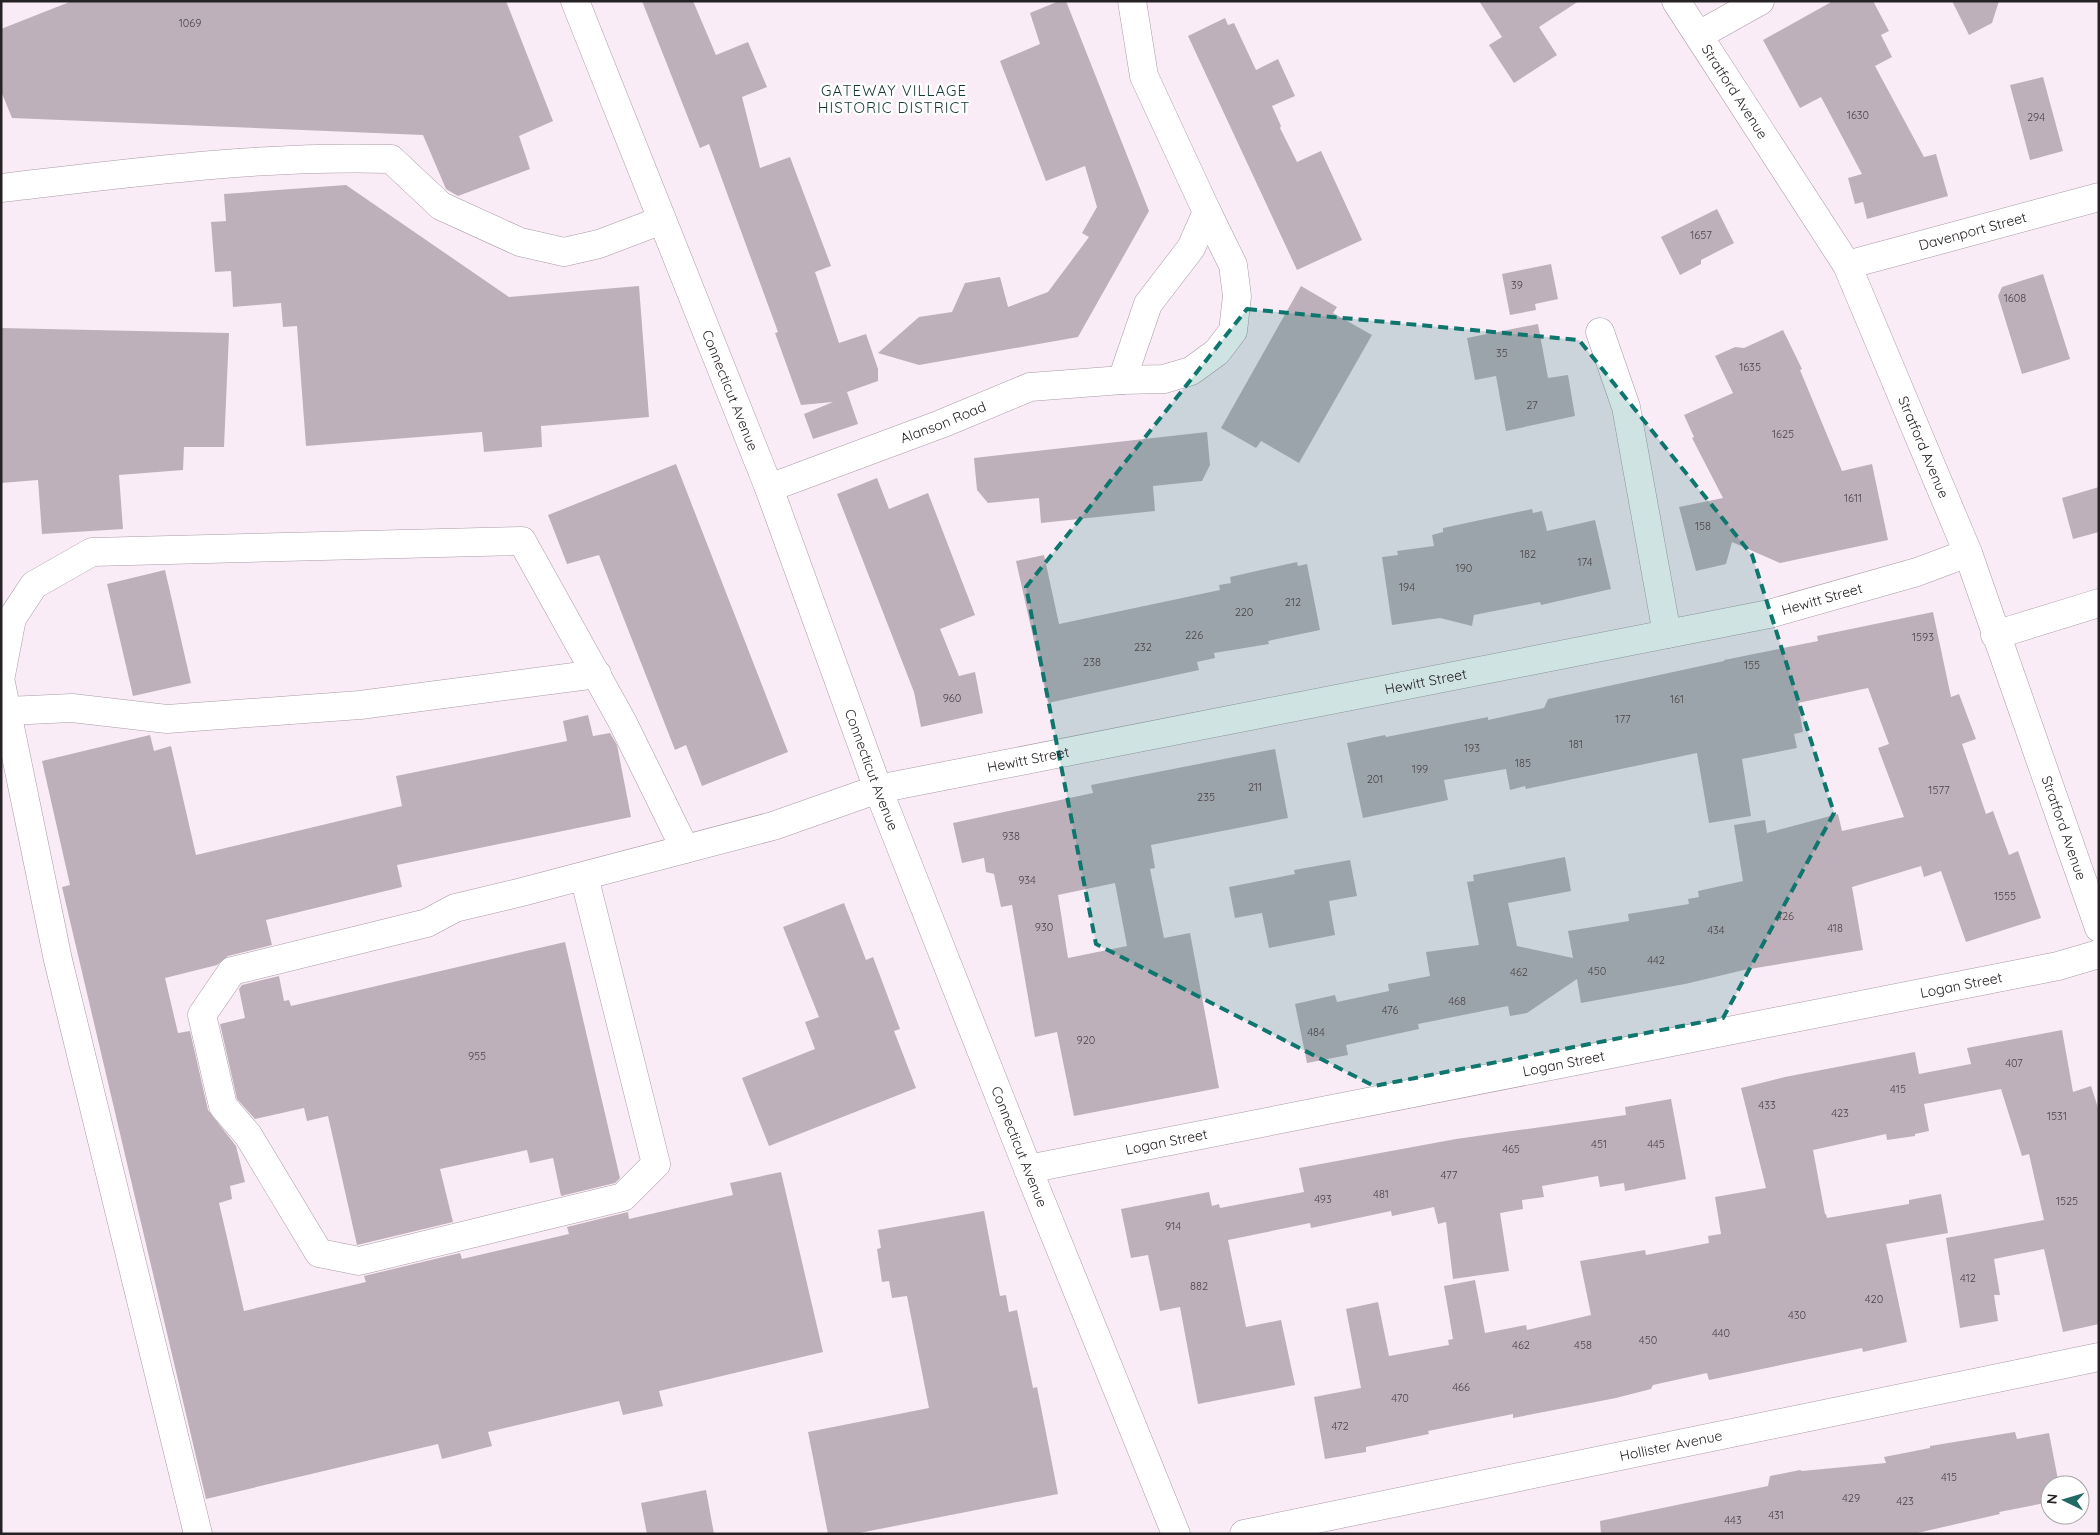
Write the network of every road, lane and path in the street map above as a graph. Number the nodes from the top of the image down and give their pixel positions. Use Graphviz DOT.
graph roads {
  1 [pos="575,1"];
  2 [pos="1132,1"];
  3 [pos="1676,1"];
  4 [pos="1760,1"];
  5 [pos="1699,35"];
  6 [pos="1,188"];
  7 [pos="2099,197"];
  8 [pos="1207,212"];
  9 [pos="662,220"];
  10 [pos="1847,266"];
  11 [pos="1600,332"];
  12 [pos="1122,380"];
  13 [pos="769,488"];
  14 [pos="1968,553"];
  15 [pos="2099,604"];
  16 [pos="1667,634"];
  17 [pos="1995,634"];
  18 [pos="596,674"];
  19 [pos="1,675"];
  20 [pos="1,683"];
  21 [pos="7,712"];
  22 [pos="878,789"];
  23 [pos="685,849"];
  24 [pos="584,876"];
  25 [pos="2099,928"];
  26 [pos="2099,954"];
  27 [pos="1028,1169"];
  28 [pos="2099,1357"];
  29 [pos="198,1534"];
  30 [pos="1176,1534"];
  31 [pos="1244,1534"];
  1 -- 9 [label="street, Connecticut Avenue"];
  2 -- 8 [label="street, Alanson Road"];
  3 -- 5 [label="street, Stratford Avenue"];
  4 -- 5 [label="street"];
  5 -- 10 [label="street, Stratford Avenue"];
  6 -- 9 [label="street"];
  7 -- 10 [label="street, Davenport Street"];
  8 -- 12 [label="street"];
  8 -- 12 [label="street, Alanson Road"];
  9 -- 13 [label="street, Connecticut Avenue"];
  10 -- 14 [label="street, Stratford Avenue"];
  11 -- 16 [label="street"];
  12 -- 13 [label="street, Alanson Road"];
  13 -- 22 [label="street, Connecticut Avenue"];
  14 -- 16 [label="street, Hewitt Street"];
  14 -- 17 [label="street, Stratford Avenue"];
  15 -- 17 [label="street"];
  16 -- 22 [label="street, Hewitt Street"];
  17 -- 25 [label="street, Stratford Avenue"];
  18 -- 19 [label="street"];
  18 -- 21 [label="street"];
  18 -- 23 [label="street"];
  20 -- 21 [label="street"];
  21 -- 29 [label="street"];
  22 -- 23 [label="street, Hewitt Street"];
  22 -- 27 [label="street, Connecticut Avenue"];
  23 -- 24 [label="street, Hewitt Street"];
  24 -- 24 [label="street, Hewitt Street"];
  26 -- 27 [label="street, Logan Street"];
  27 -- 30 [label="street, Connecticut Avenue"];
  28 -- 31 [label="street, Hollister Avenue"];
}
